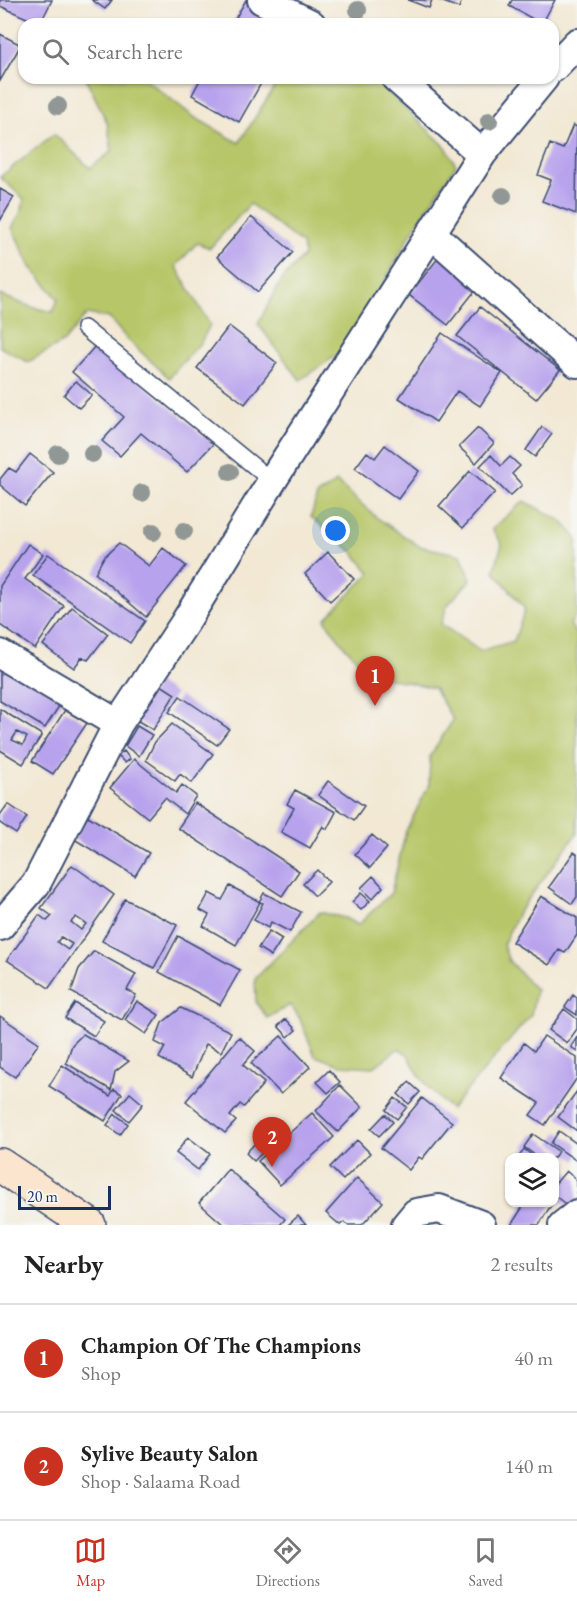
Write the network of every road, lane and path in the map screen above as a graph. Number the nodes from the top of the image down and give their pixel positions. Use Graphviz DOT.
graph roads {
  1 [pos="262,0"];
  2 [pos="299,18"];
  3 [pos="577,43"];
  4 [pos="559,62"];
  5 [pos="403,84"];
  6 [pos="539,84"];
  7 [pos="482,154"];
  8 [pos="431,233"];
  9 [pos="84,328"];
  10 [pos="577,363"];
  11 [pos="272,481"];
  12 [pos="0,654"];
  13 [pos="118,724"];
  14 [pos="0,926"];
  15 [pos="0,1164"];
  16 [pos="577,1214"];
  17 [pos="89,1225"];
  18 [pos="406,1225"];
  19 [pos="481,1225"];
  20 [pos="563,1225"];
  1 -- 2 [label="street"];
  3 -- 4 [label="street"];
  5 -- 7 [label="street"];
  6 -- 7 [label="street"];
  7 -- 8 [label="street"];
  8 -- 10 [label="street"];
  8 -- 11 [label="street"];
  9 -- 11 [label="lane"];
  11 -- 13 [label="street"];
  12 -- 13 [label="street"];
  13 -- 14 [label="street"];
  15 -- 17 [label="main road"];
  16 -- 20 [label="street"];
  18 -- 19 [label="street"];
}
